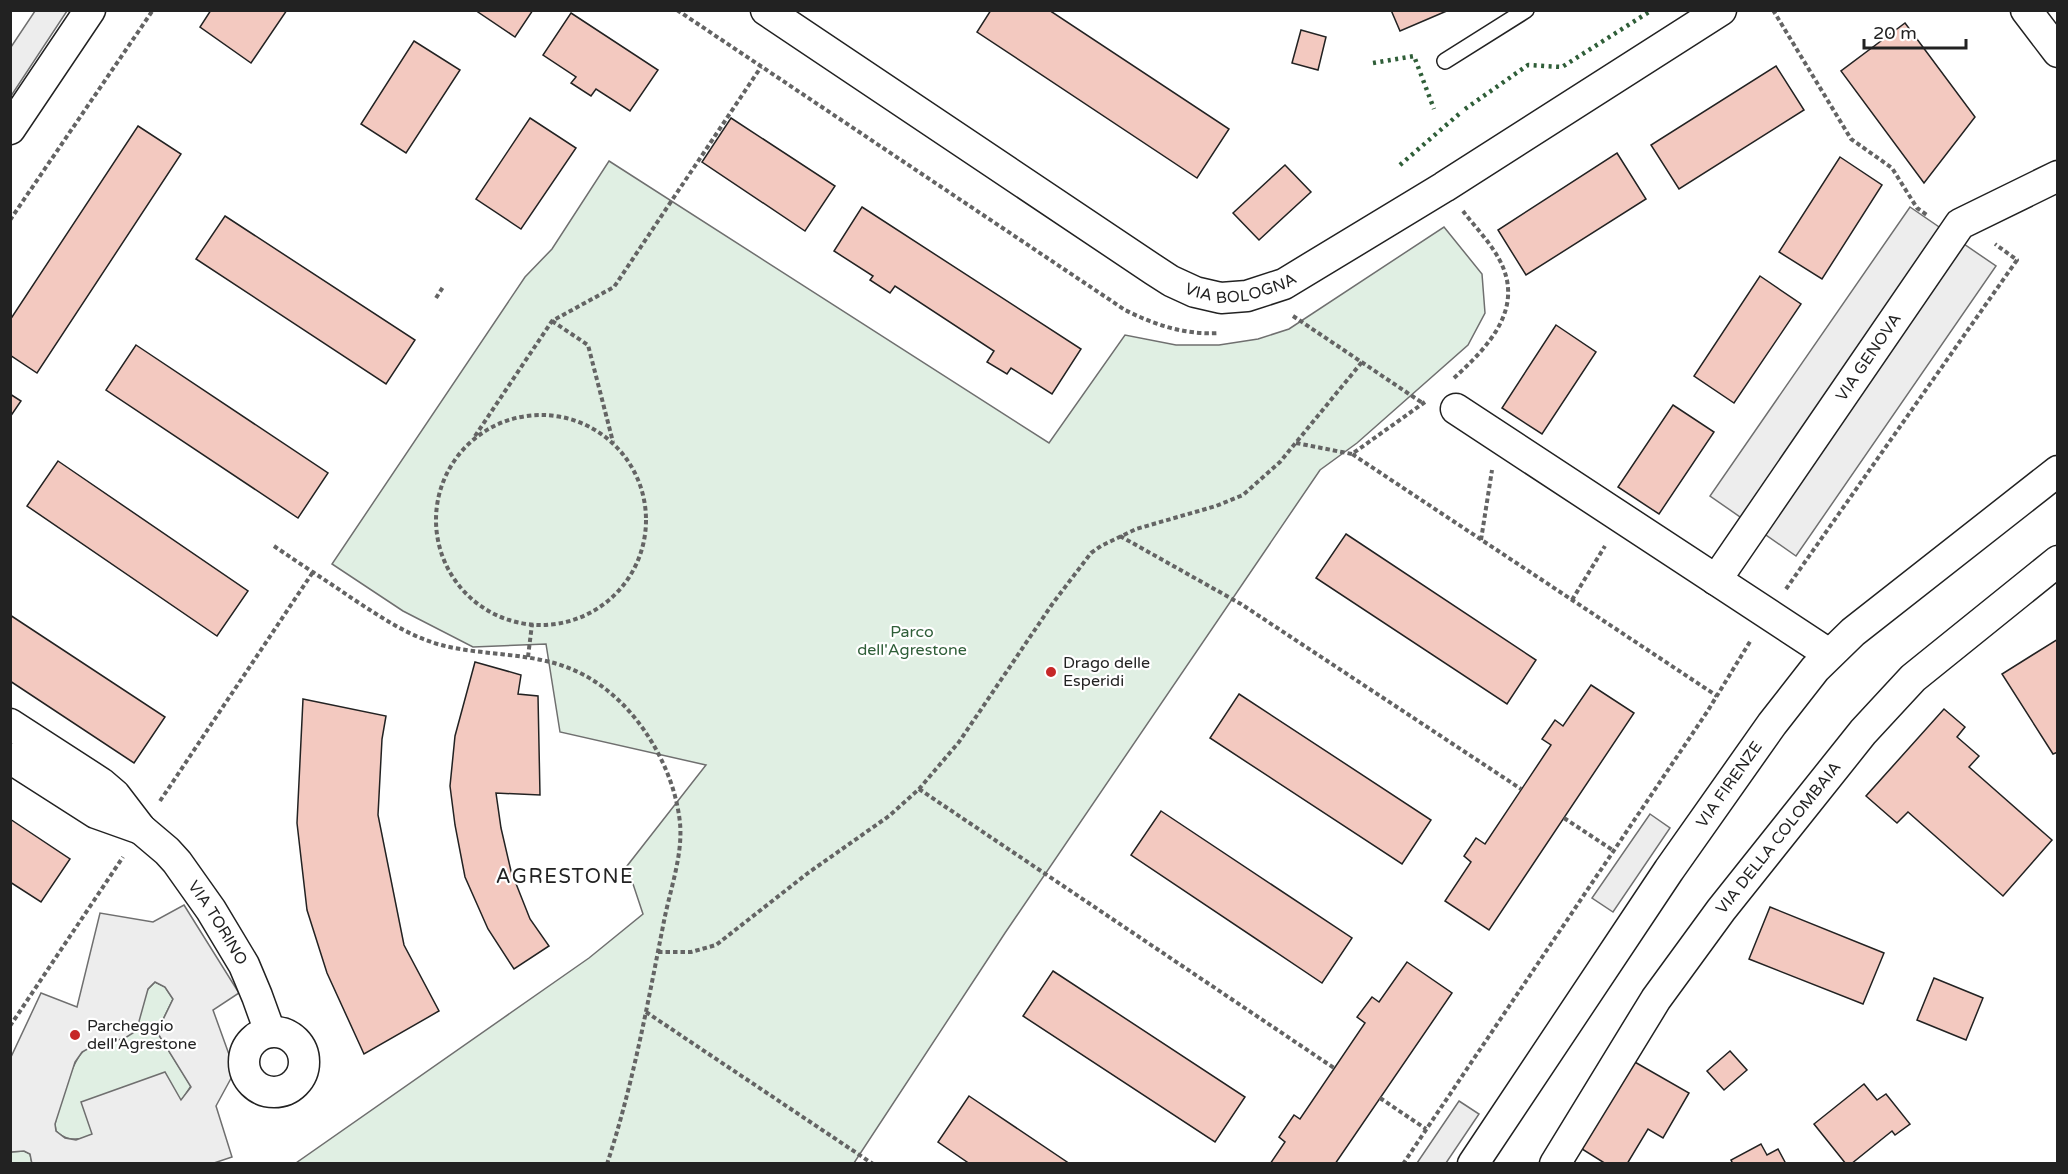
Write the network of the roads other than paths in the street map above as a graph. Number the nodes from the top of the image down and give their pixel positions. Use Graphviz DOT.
graph roads {
  1 [pos="90,10"];
  2 [pos="766,10"];
  3 [pos="1526,10"];
  4 [pos="1721,10"];
  5 [pos="2040,24"];
  6 [pos="2058,52"];
  7 [pos="1445,61"];
  8 [pos="10,129"];
  9 [pos="2058,176"];
  10 [pos="1456,409"];
  11 [pos="2058,471"];
  12 [pos="2058,561"];
  13 [pos="1716,580"];
  14 [pos="1829,654"];
  15 [pos="10,724"];
  16 [pos="10,758"];
  17 [pos="149,817"];
  18 [pos="270,1032"];
  19 [pos="1473,1164"];
  20 [pos="1555,1164"];
  1 -- 8 [label="street"];
  2 -- 4 [label="street, VIA BOLOGNA"];
  3 -- 7 [label="lane"];
  5 -- 6 [label="street"];
  9 -- 13 [label="street, VIA GENOVA"];
  10 -- 13 [label="street"];
  11 -- 14 [label="street, VIA FIRENZE"];
  12 -- 20 [label="street, VIA DELLA COLOMBAIA"];
  13 -- 14 [label="street"];
  14 -- 19 [label="street, VIA FIRENZE"];
  15 -- 17 [label="street, VIA TORINO"];
  16 -- 17 [label="street, VIA TORINO"];
  17 -- 18 [label="street, VIA TORINO"];
}
